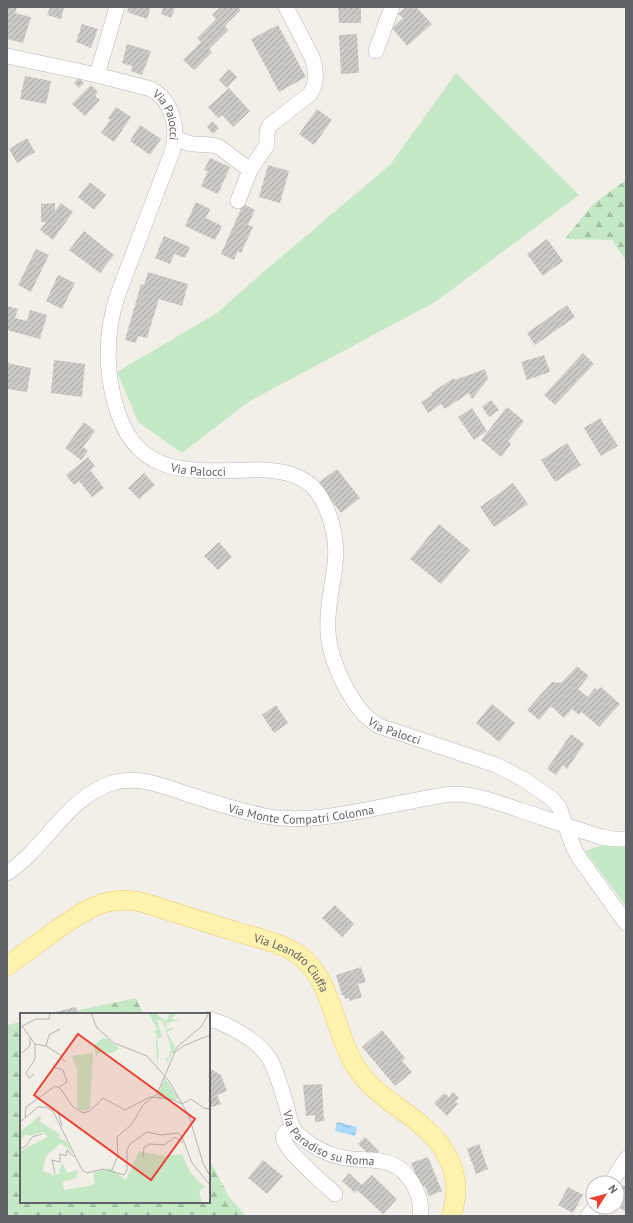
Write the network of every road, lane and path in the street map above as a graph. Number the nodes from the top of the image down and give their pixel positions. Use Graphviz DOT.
graph roads {
  1 [pos="117,7"];
  2 [pos="286,7"];
  3 [pos="392,7"];
  4 [pos="376,51"];
  5 [pos="7,56"];
  6 [pos="97,75"];
  7 [pos="175,139"];
  8 [pos="250,170"];
  9 [pos="238,201"];
  10 [pos="567,826"];
  11 [pos="626,839"];
  12 [pos="7,873"];
  13 [pos="626,924"];
  14 [pos="7,966"];
  15 [pos="210,1019"];
  16 [pos="293,1130"];
  17 [pos="626,1159"];
  18 [pos="616,1175"];
  19 [pos="335,1194"];
  20 [pos="420,1216"];
  21 [pos="451,1216"];
  1 -- 6 [label="street"];
  2 -- 8 [label="street"];
  3 -- 4 [label="street"];
  5 -- 6 [label="street, Via Palocci"];
  6 -- 7 [label="street, Via Palocci"];
  7 -- 8 [label="street"];
  7 -- 10 [label="street, Via Palocci"];
  8 -- 9 [label="street"];
  10 -- 11 [label="street, Via Monte Compatri Colonna"];
  10 -- 12 [label="street, Via Monte Compatri Colonna"];
  10 -- 13 [label="street, Via Palocci"];
  14 -- 21 [label="main road, Via Leandro Ciuffa"];
  15 -- 16 [label="street, Via Paradiso su Roma"];
  16 -- 19 [label="street"];
  16 -- 20 [label="street, Via Paradiso su Roma"];
  17 -- 18 [label="street"];
}
